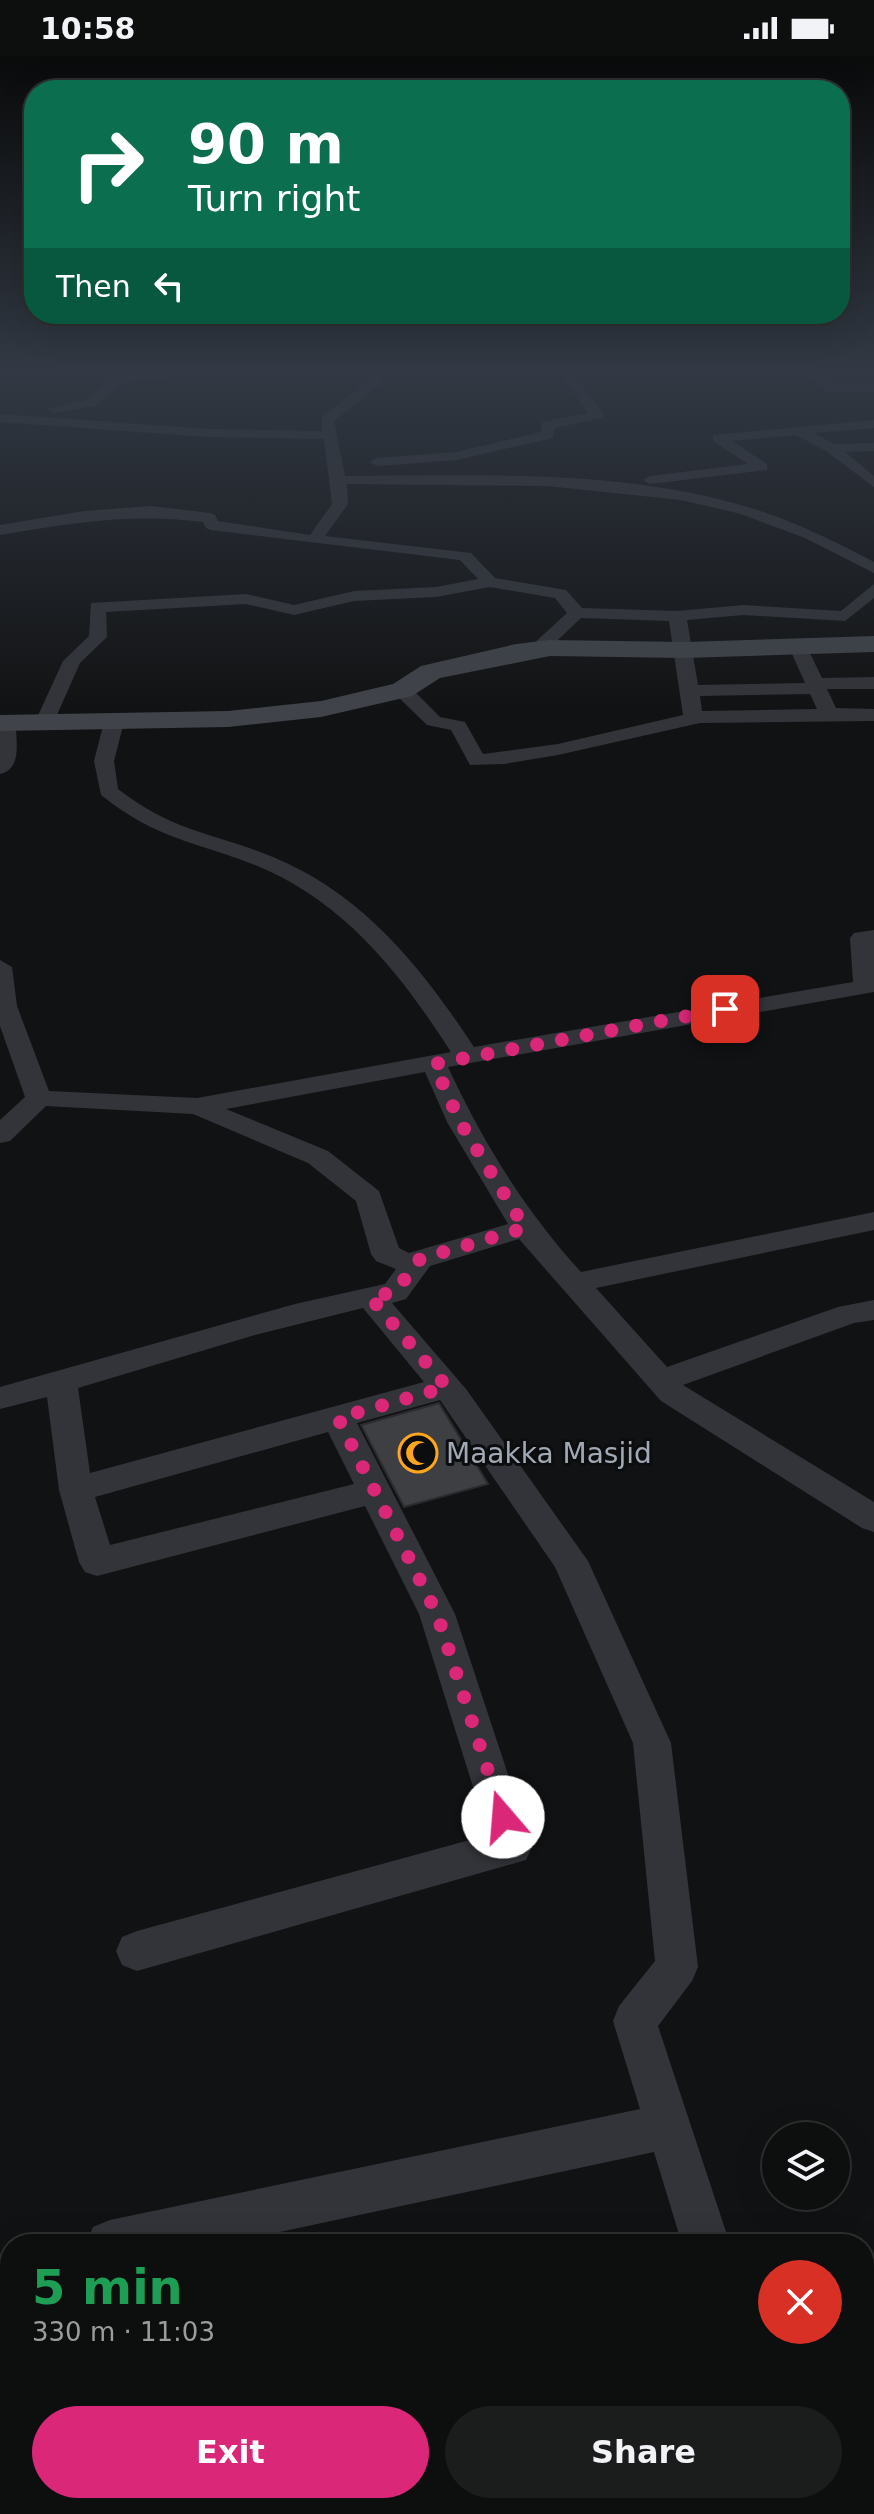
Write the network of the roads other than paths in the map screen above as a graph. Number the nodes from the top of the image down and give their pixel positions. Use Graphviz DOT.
graph roads {
  1 [pos="339,483"];
  2 [pos="526,483"];
  3 [pos="627,483"];
  4 [pos="616,484"];
  5 [pos="0,530"];
  6 [pos="314,540"];
  7 [pos="874,568"];
  8 [pos="490,582"];
  9 [pos="874,589"];
  10 [pos="577,613"];
  11 [pos="677,616"];
  12 [pos="874,644"];
  13 [pos="798,647"];
  14 [pos="537,650"];
  15 [pos="685,650"];
  16 [pos="874,683"];
  17 [pos="816,686"];
  18 [pos="402,690"];
  19 [pos="689,691"];
  20 [pos="829,714"];
  21 [pos="874,715"];
  22 [pos="692,717"];
  23 [pos="45,722"];
  24 [pos="114,722"];
  25 [pos="3,724"];
  26 [pos="2,764"];
  27 [pos="874,937"];
  28 [pos="0,967"];
  29 [pos="6,1027"];
  30 [pos="467,1057"];
  31 [pos="434,1064"];
  32 [pos="39,1098"];
  33 [pos="197,1106"];
  34 [pos="0,1135"];
  35 [pos="874,1221"];
  36 [pos="525,1228"];
  37 [pos="415,1266"];
  38 [pos="574,1283"];
  39 [pos="370,1297"];
  40 [pos="874,1310"];
  41 [pos="661,1381"];
  42 [pos="61,1383"];
  43 [pos="447,1387"];
  44 [pos="0,1398"];
  45 [pos="338,1418"];
  46 [pos="76,1490"];
  47 [pos="375,1491"];
  48 [pos="874,1519"];
  49 [pos="137,1951"];
  50 [pos="669,2126"];
  51 [pos="157,2234"];
  52 [pos="703,2234"];
  1 -- 6 [label="street"];
  2 -- 4 [label="street"];
  3 -- 4 [label="street"];
  4 -- 7 [label="street"];
  5 -- 6 [label="street"];
  6 -- 8 [label="street"];
  8 -- 10 [label="street"];
  8 -- 23 [label="street"];
  9 -- 11 [label="street"];
  10 -- 11 [label="street"];
  10 -- 14 [label="street"];
  11 -- 15 [label="street"];
  12 -- 13 [label="street"];
  13 -- 15 [label="street"];
  13 -- 17 [label="street"];
  14 -- 15 [label="street"];
  14 -- 18 [label="street"];
  15 -- 19 [label="street"];
  16 -- 17 [label="street"];
  17 -- 19 [label="street"];
  17 -- 20 [label="street"];
  18 -- 22 [label="street"];
  18 -- 24 [label="street"];
  19 -- 22 [label="street"];
  20 -- 21 [label="street"];
  20 -- 22 [label="street"];
  23 -- 24 [label="street"];
  23 -- 25 [label="street"];
  24 -- 30 [label="street"];
  25 -- 26 [label="street"];
  27 -- 30 [label="street"];
  28 -- 29 [label="street"];
  29 -- 32 [label="street"];
  30 -- 31 [label="street"];
  31 -- 33 [label="street"];
  31 -- 36 [label="street"];
  32 -- 33 [label="street"];
  32 -- 34 [label="street"];
  33 -- 37 [label="street"];
  35 -- 38 [label="street"];
  36 -- 37 [label="street"];
  36 -- 38 [label="street"];
  37 -- 39 [label="street"];
  38 -- 41 [label="street"];
  39 -- 42 [label="street"];
  39 -- 43 [label="street"];
  40 -- 41 [label="street"];
  41 -- 48 [label="street"];
  42 -- 44 [label="street"];
  42 -- 46 [label="street"];
  43 -- 45 [label="street"];
  43 -- 50 [label="street"];
  45 -- 46 [label="street"];
  45 -- 47 [label="street"];
  46 -- 47 [label="street"];
  47 -- 49 [label="street"];
  50 -- 51 [label="street"];
  50 -- 52 [label="street"];
}
